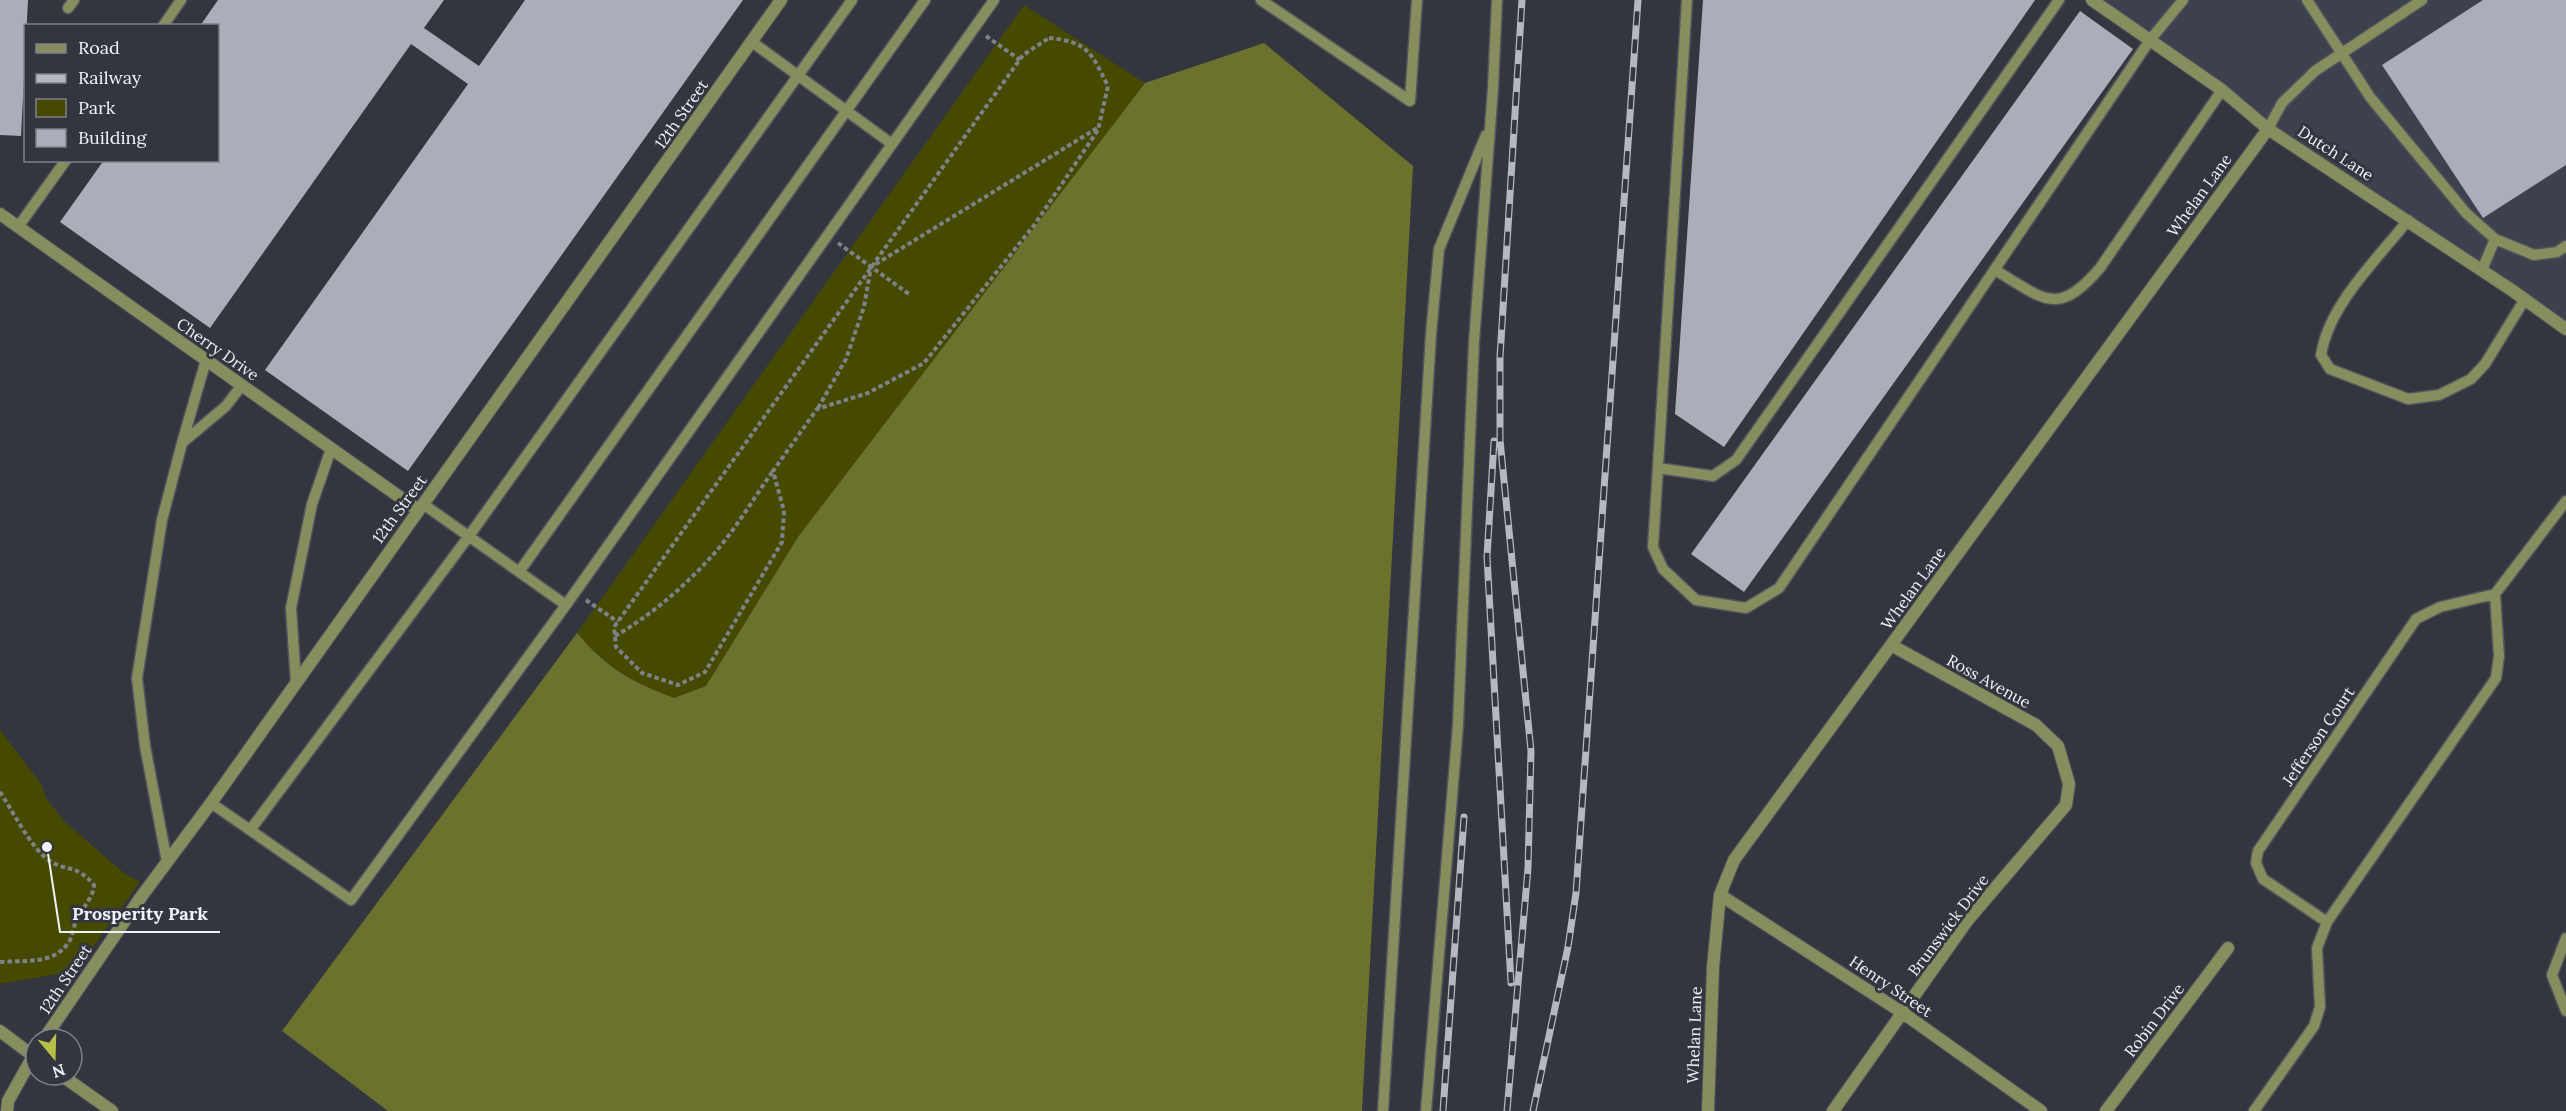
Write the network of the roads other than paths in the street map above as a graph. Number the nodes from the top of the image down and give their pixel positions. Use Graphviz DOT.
graph roads {
  1 [pos="69,0"];
  2 [pos="74,0"];
  3 [pos="181,0"];
  4 [pos="782,0"];
  5 [pos="852,0"];
  6 [pos="925,0"];
  7 [pos="994,0"];
  8 [pos="1261,0"];
  9 [pos="1417,0"];
  10 [pos="1497,0"];
  11 [pos="1687,0"];
  12 [pos="2059,0"];
  13 [pos="2092,0"];
  14 [pos="2183,0"];
  15 [pos="2307,0"];
  16 [pos="2422,0"];
  17 [pos="164,24"];
  18 [pos="2150,40"];
  19 [pos="752,42"];
  20 [pos="2341,53"];
  21 [pos="797,77"];
  22 [pos="2222,90"];
  23 [pos="846,111"];
  24 [pos="1491,123"];
  25 [pos="2268,129"];
  26 [pos="892,144"];
  27 [pos="65,162"];
  28 [pos="0,214"];
  29 [pos="2408,220"];
  30 [pos="18,227"];
  31 [pos="2495,239"];
  32 [pos="2566,246"];
  33 [pos="1995,270"];
  34 [pos="2482,270"];
  35 [pos="2525,299"];
  36 [pos="2566,329"];
  37 [pos="206,360"];
  38 [pos="242,386"];
  39 [pos="182,443"];
  40 [pos="332,449"];
  41 [pos="1658,468"];
  42 [pos="2566,501"];
  43 [pos="420,507"];
  44 [pos="469,536"];
  45 [pos="519,572"];
  46 [pos="2495,594"];
  47 [pos="566,605"];
  48 [pos="1891,645"];
  49 [pos="296,683"];
  50 [pos="2061,755"];
  51 [pos="211,803"];
  52 [pos="251,830"];
  53 [pos="167,862"];
  54 [pos="1720,895"];
  55 [pos="2327,922"];
  56 [pos="2566,938"];
  57 [pos="2228,948"];
  58 [pos="2566,1011"];
  59 [pos="1903,1012"];
  60 [pos="52,1027"];
  61 [pos="0,1031"];
  62 [pos="24,1047"];
  63 [pos="24,1074"];
  64 [pos="78,1087"];
  65 [pos="7,1111"];
  66 [pos="112,1111"];
  67 [pos="1383,1111"];
  68 [pos="1426,1111"];
  69 [pos="1708,1111"];
  70 [pos="1833,1111"];
  71 [pos="2041,1111"];
  72 [pos="2106,1111"];
  73 [pos="2254,1111"];
  1 -- 2 [label="lane"];
  3 -- 17 [label="lane"];
  4 -- 19 [label="street, 12th Street"];
  5 -- 21 [label="lane"];
  6 -- 23 [label="lane"];
  7 -- 26 [label="lane"];
  8 -- 9 [label="lane"];
  10 -- 24 [label="lane"];
  11 -- 41 [label="lane"];
  12 -- 41 [label="lane"];
  13 -- 18 [label="street, Dutch Lane"];
  14 -- 18 [label="lane"];
  15 -- 20 [label="lane"];
  16 -- 20 [label="lane"];
  18 -- 22 [label="street, Dutch Lane"];
  18 -- 33 [label="lane"];
  19 -- 21 [label="lane"];
  19 -- 43 [label="street, 12th Street"];
  20 -- 25 [label="lane"];
  20 -- 31 [label="lane"];
  21 -- 23 [label="lane"];
  21 -- 44 [label="lane"];
  22 -- 25 [label="street, Dutch Lane"];
  22 -- 33 [label="lane"];
  23 -- 26 [label="lane"];
  23 -- 45 [label="lane"];
  24 -- 67 [label="lane"];
  24 -- 68 [label="lane"];
  25 -- 29 [label="street, Dutch Lane"];
  25 -- 48 [label="street, Whelan Lane"];
  26 -- 47 [label="lane"];
  27 -- 30 [label="lane"];
  28 -- 30 [label="street, Cherry Drive"];
  29 -- 34 [label="street, Dutch Lane"];
  29 -- 35 [label="lane"];
  30 -- 37 [label="street, Cherry Drive"];
  31 -- 32 [label="lane"];
  31 -- 34 [label="lane"];
  33 -- 41 [label="lane"];
  34 -- 35 [label="street, Dutch Lane"];
  35 -- 36 [label="street, Dutch Lane"];
  37 -- 38 [label="street, Cherry Drive"];
  37 -- 39 [label="lane"];
  38 -- 39 [label="lane"];
  38 -- 40 [label="street, Cherry Drive"];
  39 -- 53 [label="lane"];
  40 -- 43 [label="street, Cherry Drive"];
  40 -- 49 [label="lane"];
  42 -- 46 [label="lane"];
  43 -- 44 [label="lane"];
  43 -- 49 [label="street, 12th Street"];
  44 -- 45 [label="lane"];
  44 -- 52 [label="lane"];
  45 -- 47 [label="lane"];
  46 -- 55 [label="lane"];
  46 -- 55 [label="lane, Jefferson Court"];
  47 -- 52 [label="lane"];
  48 -- 50 [label="street, Ross Avenue"];
  48 -- 54 [label="street, Whelan Lane"];
  49 -- 51 [label="street, 12th Street"];
  50 -- 59 [label="street, Brunswick Drive"];
  51 -- 52 [label="lane"];
  51 -- 53 [label="street, 12th Street"];
  53 -- 60 [label="street, 12th Street"];
  54 -- 59 [label="street, Henry Street"];
  54 -- 69 [label="street, Whelan Lane"];
  55 -- 73 [label="lane"];
  56 -- 58 [label="lane"];
  57 -- 72 [label="street, Robin Drive"];
  59 -- 70 [label="street, Brunswick Drive"];
  59 -- 71 [label="street, Henry Street"];
  61 -- 62 [label="street"];
  63 -- 65 [label="street"];
  64 -- 66 [label="street"];
}
